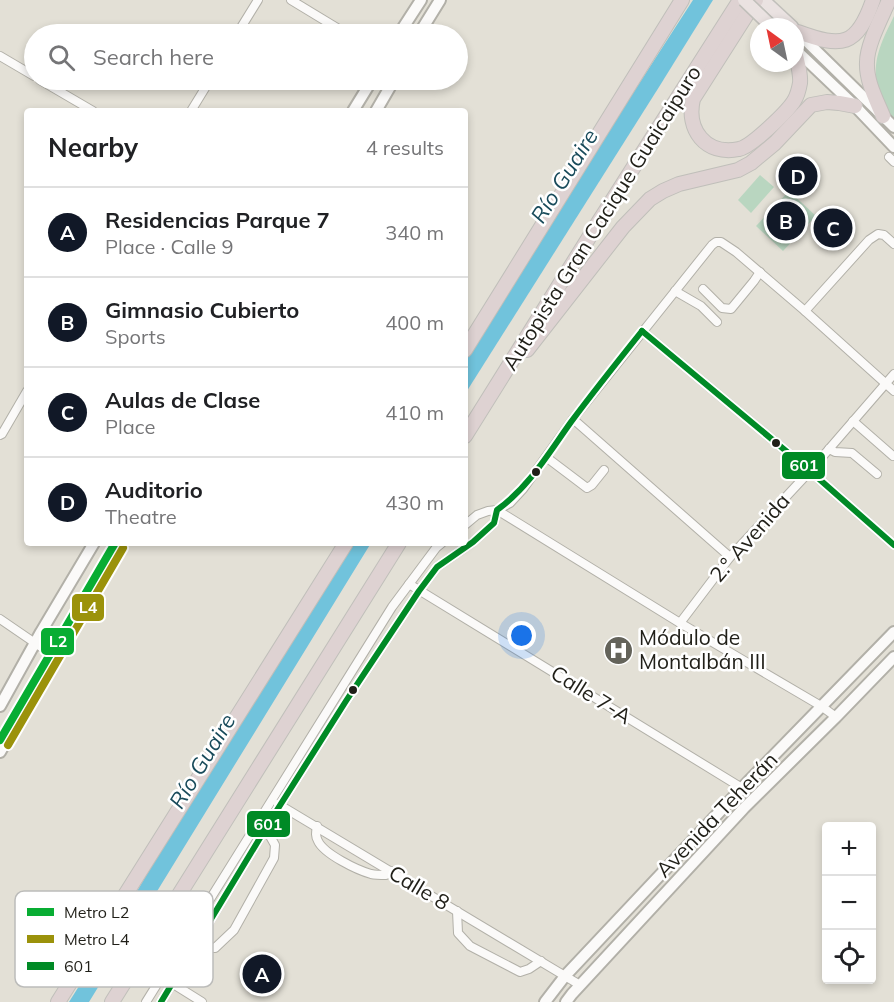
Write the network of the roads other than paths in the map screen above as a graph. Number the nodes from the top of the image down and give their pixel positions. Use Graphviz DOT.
graph roads {
  1 [pos="258,0"];
  2 [pos="291,0"];
  3 [pos="421,0"];
  4 [pos="440,0"];
  5 [pos="675,0"];
  6 [pos="682,0"];
  7 [pos="742,0"];
  8 [pos="756,0"];
  9 [pos="763,0"];
  10 [pos="873,0"];
  11 [pos="889,0"];
  12 [pos="762,18"];
  13 [pos="782,18"];
  14 [pos="243,24"];
  15 [pos="331,24"];
  16 [pos="405,24"];
  17 [pos="425,24"];
  18 [pos="664,31"];
  19 [pos="804,34"];
  20 [pos="804,39"];
  21 [pos="0,56"];
  22 [pos="804,58"];
  23 [pos="24,70"];
  24 [pos="799,72"];
  25 [pos="57,90"];
  26 [pos="204,90"];
  27 [pos="366,90"];
  28 [pos="388,90"];
  29 [pos="855,106"];
  30 [pos="88,108"];
  31 [pos="193,108"];
  32 [pos="355,108"];
  33 [pos="378,108"];
  34 [pos="883,116"];
  35 [pos="894,127"];
  36 [pos="892,156"];
  37 [pos="894,244"];
  38 [pos="760,272"];
  39 [pos="703,289"];
  40 [pos="675,291"];
  41 [pos="806,311"];
  42 [pos="717,322"];
  43 [pos="642,331"];
  44 [pos="468,345"];
  45 [pos="894,374"];
  46 [pos="886,383"];
  47 [pos="496,385"];
  48 [pos="894,391"];
  49 [pos="24,396"];
  50 [pos="573,420"];
  51 [pos="853,421"];
  52 [pos="468,431"];
  53 [pos="0,435"];
  54 [pos="829,449"];
  55 [pos="893,456"];
  56 [pos="546,457"];
  57 [pos="604,470"];
  58 [pos="810,471"];
  59 [pos="877,474"];
  60 [pos="497,510"];
  61 [pos="468,522"];
  62 [pos="468,545"];
  63 [pos="894,545"];
  64 [pos="92,546"];
  65 [pos="116,546"];
  66 [pos="344,546"];
  67 [pos="397,546"];
  68 [pos="438,546"];
  69 [pos="467,546"];
  70 [pos="730,557"];
  71 [pos="409,584"];
  72 [pos="419,591"];
  73 [pos="0,619"];
  74 [pos="680,623"];
  75 [pos="894,632"];
  76 [pos="35,644"];
  77 [pos="54,656"];
  78 [pos="894,657"];
  79 [pos="0,706"];
  80 [pos="821,706"];
  81 [pos="836,717"];
  82 [pos="0,752"];
  83 [pos="742,788"];
  84 [pos="271,800"];
  85 [pos="280,805"];
  86 [pos="317,826"];
  87 [pos="266,829"];
  88 [pos="391,871"];
  89 [pos="128,891"];
  90 [pos="181,891"];
  91 [pos="213,894"];
  92 [pos="458,911"];
  93 [pos="213,916"];
  94 [pos="213,948"];
  95 [pos="541,961"];
  96 [pos="565,976"];
  97 [pos="580,985"];
  98 [pos="67,987"];
  99 [pos="121,987"];
  100 [pos="156,987"];
  101 [pos="170,987"];
  102 [pos="177,987"];
  103 [pos="58,1002"];
  104 [pos="112,1002"];
  105 [pos="146,1002"];
  106 [pos="161,1002"];
  107 [pos="202,1002"];
  108 [pos="545,1002"];
  109 [pos="566,1002"];
  1 -- 14 [label="street"];
  2 -- 15 [label="street"];
  3 -- 16 [label="main road"];
  4 -- 17 [label="main road"];
  5 -- 18 [label="highway"];
  6 -- 18 [label="highway"];
  7 -- 12 [label="main road, bridge"];
  7 -- 47 [label="highway, Autopista Gran Cacique Guaicaipuro"];
  8 -- 24 [label="highway"];
  9 -- 13 [label="main road"];
  10 -- 19 [label="highway"];
  11 -- 34 [label="highway"];
  18 -- 44 [label="highway"];
  20 -- 34 [label="main road"];
  21 -- 23 [label="street"];
  22 -- 29 [label="main road"];
  25 -- 30 [label="street"];
  26 -- 31 [label="street"];
  27 -- 32 [label="main road"];
  28 -- 33 [label="main road"];
  29 -- 36 [label="main road"];
  29 -- 47 [label="highway"];
  34 -- 35 [label="main road"];
  37 -- 41 [label="street"];
  38 -- 39 [label="street"];
  38 -- 40 [label="street"];
  38 -- 41 [label="street"];
  40 -- 42 [label="street"];
  40 -- 43 [label="street"];
  41 -- 46 [label="street"];
  43 -- 50 [label="street"];
  43 -- 58 [label="street"];
  45 -- 46 [label="street, 2.° Avenida"];
  46 -- 48 [label="street"];
  46 -- 51 [label="street, 2.° Avenida"];
  47 -- 52 [label="highway, Autopista Gran Cacique Guaicaipuro"];
  49 -- 53 [label="street"];
  50 -- 56 [label="street"];
  50 -- 70 [label="street"];
  51 -- 54 [label="street, 2.° Avenida"];
  51 -- 55 [label="street"];
  54 -- 58 [label="street, 2.° Avenida"];
  54 -- 59 [label="street"];
  56 -- 57 [label="street"];
  56 -- 60 [label="street"];
  58 -- 63 [label="street"];
  58 -- 70 [label="street, 2.° Avenida"];
  60 -- 61 [label="street"];
  60 -- 62 [label="street"];
  60 -- 74 [label="street"];
  64 -- 76 [label="main road"];
  65 -- 77 [label="main road"];
  66 -- 89 [label="highway"];
  67 -- 90 [label="highway"];
  68 -- 71 [label="street"];
  69 -- 72 [label="street"];
  70 -- 74 [label="street, 2.° Avenida"];
  71 -- 72 [label="street, Calle 7-A"];
  71 -- 84 [label="street"];
  72 -- 83 [label="street, Calle 7-A"];
  72 -- 85 [label="street"];
  73 -- 76 [label="street"];
  74 -- 80 [label="street"];
  75 -- 80 [label="main road, Avenida Teherán"];
  76 -- 77 [label="street"];
  76 -- 79 [label="main road"];
  77 -- 82 [label="main road"];
  78 -- 81 [label="main road, Avenida Teherán"];
  80 -- 81 [label="street"];
  80 -- 83 [label="main road, Avenida Teherán"];
  81 -- 97 [label="main road, Avenida Teherán"];
  83 -- 96 [label="main road, Avenida Teherán"];
  84 -- 85 [label="street, Calle 8"];
  84 -- 91 [label="street"];
  85 -- 86 [label="street, Calle 8"];
  85 -- 87 [label="street"];
  86 -- 88 [label="street, Calle 8"];
  86 -- 88 [label="street"];
  87 -- 93 [label="street"];
  87 -- 94 [label="street"];
  88 -- 92 [label="street, Calle 8"];
  92 -- 95 [label="street, Calle 8"];
  92 -- 95 [label="street"];
  95 -- 96 [label="street, Calle 8"];
  96 -- 97 [label="street, Calle 8"];
  96 -- 108 [label="main road, Avenida Teherán"];
  97 -- 109 [label="main road, Avenida Teherán"];
  98 -- 103 [label="highway"];
  99 -- 104 [label="highway"];
  100 -- 105 [label="street"];
  101 -- 106 [label="street"];
  102 -- 107 [label="street"];
}
